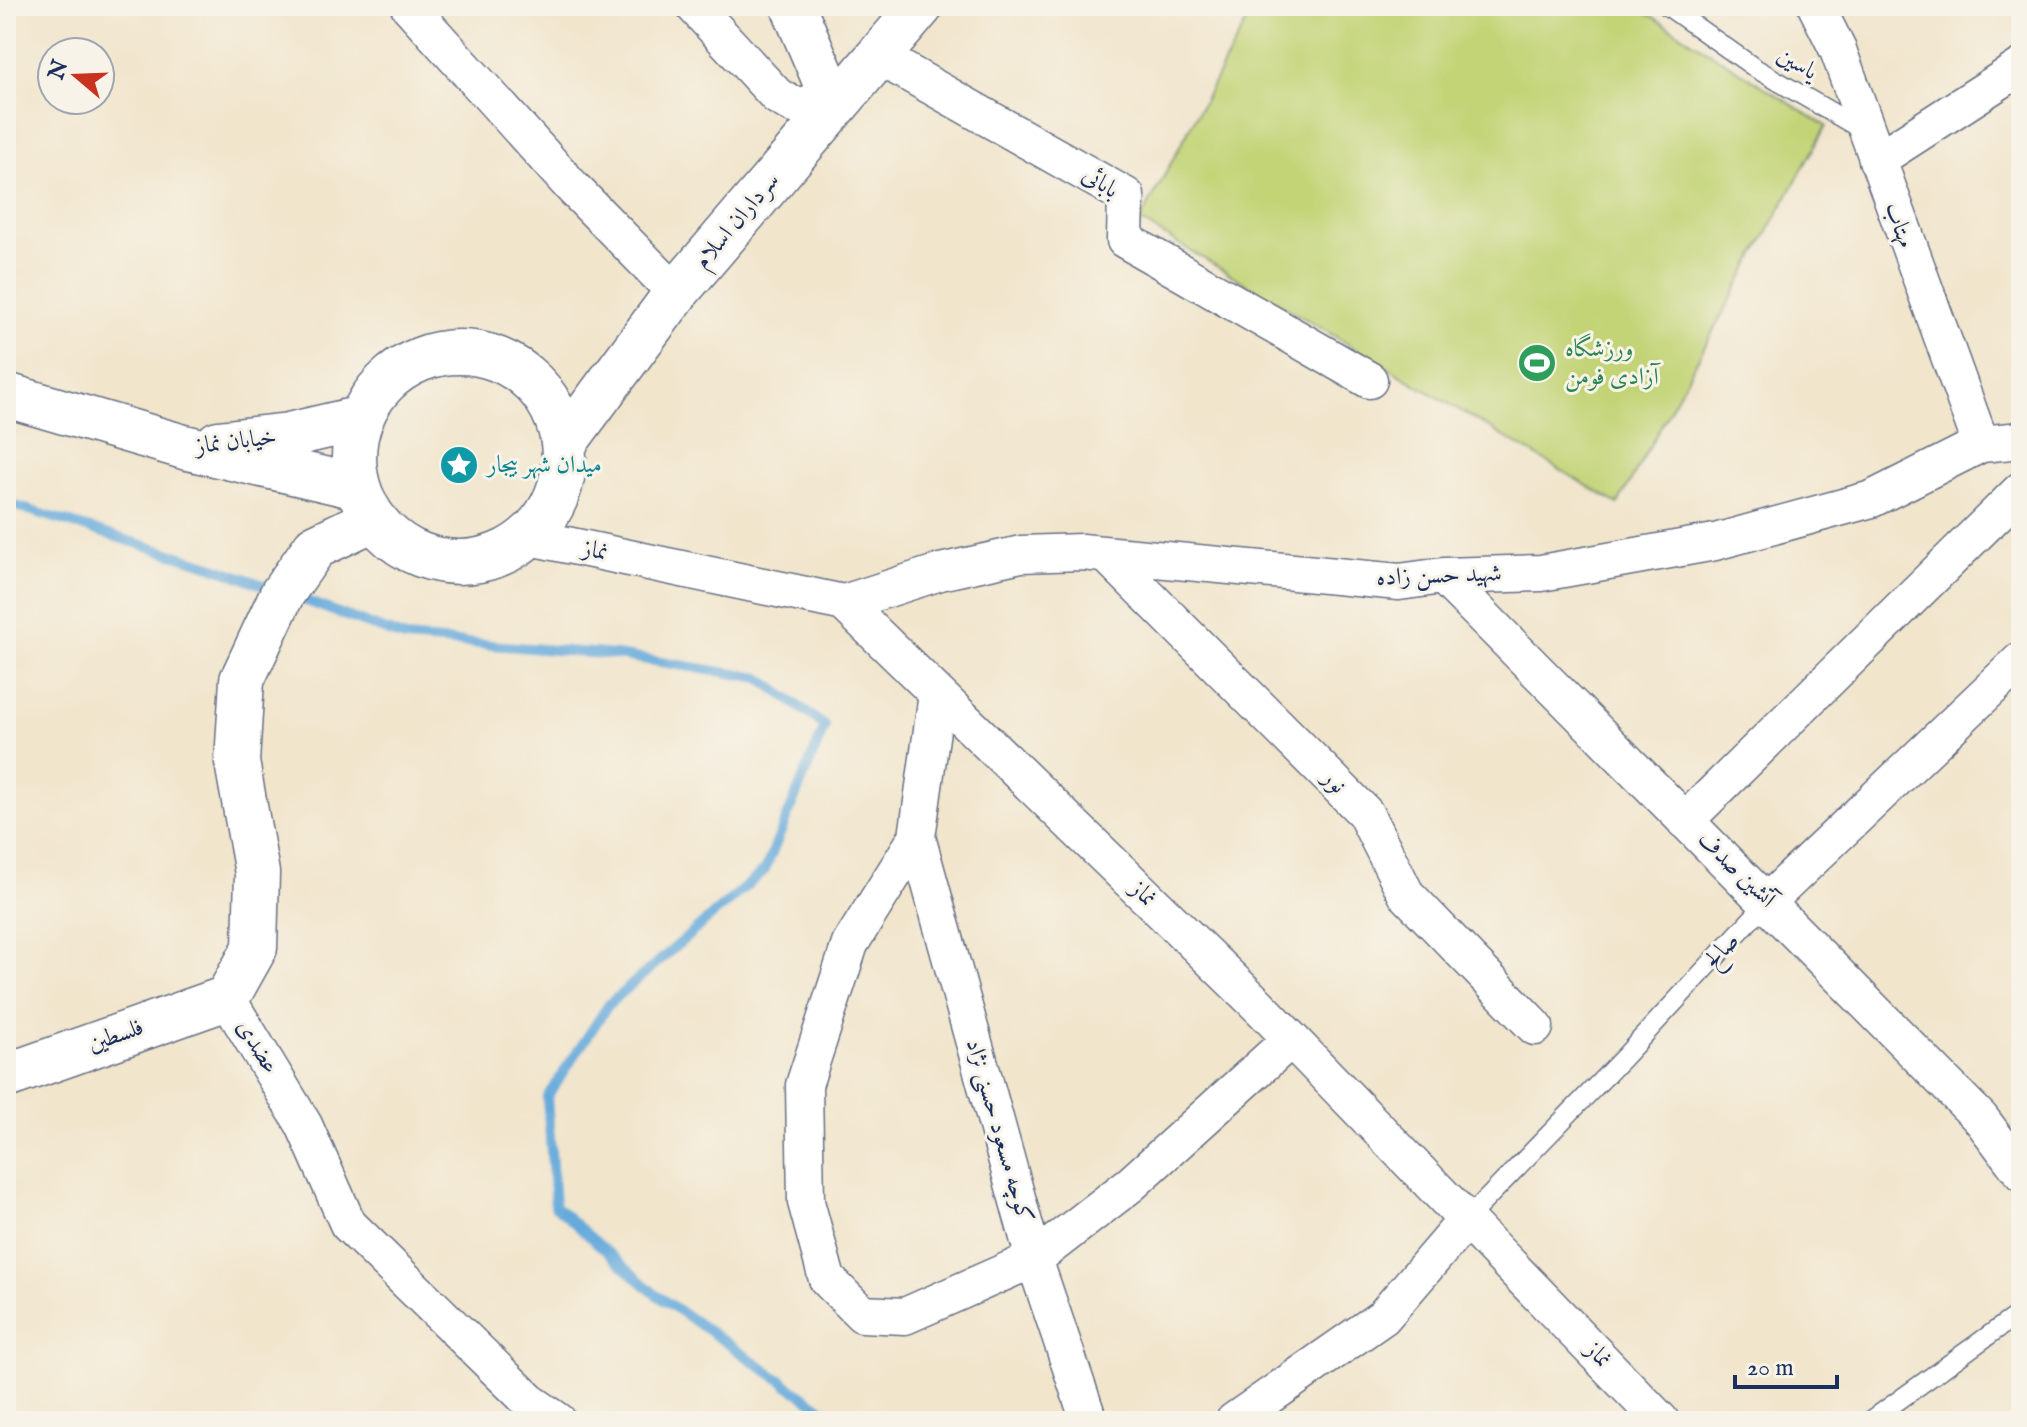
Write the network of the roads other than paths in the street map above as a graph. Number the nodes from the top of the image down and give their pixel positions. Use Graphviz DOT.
graph roads {
  1 [pos="409,6"];
  2 [pos="694,6"];
  3 [pos="793,6"];
  4 [pos="921,6"];
  5 [pos="1667,6"];
  6 [pos="1816,6"];
  7 [pos="878,56"];
  8 [pos="2021,67"];
  9 [pos="835,105"];
  10 [pos="1872,146"];
  11 [pos="676,293"];
  12 [pos="1369,380"];
  13 [pos="6,395"];
  14 [pos="362,418"];
  15 [pos="2021,440"];
  16 [pos="564,444"];
  17 [pos="1981,444"];
  18 [pos="184,447"];
  19 [pos="2021,490"];
  20 [pos="366,503"];
  21 [pos="529,537"];
  22 [pos="1108,556"];
  23 [pos="1443,576"];
  24 [pos="844,603"];
  25 [pos="2021,660"];
  26 [pos="937,694"];
  27 [pos="1685,821"];
  28 [pos="917,837"];
  29 [pos="1768,901"];
  30 [pos="227,998"];
  31 [pos="1535,1027"];
  32 [pos="1291,1039"];
  33 [pos="6,1076"];
  34 [pos="2021,1172"];
  35 [pos="1467,1219"];
  36 [pos="1034,1259"];
  37 [pos="2021,1312"];
  38 [pos="522,1411"];
  39 [pos="558,1421"];
  40 [pos="1089,1421"];
  41 [pos="1234,1421"];
  42 [pos="1661,1421"];
  43 [pos="1870,1421"];
  1 -- 11 [label="street"];
  2 -- 9 [label="street"];
  3 -- 9 [label="street"];
  4 -- 7 [label="street, سرداران اسلام"];
  5 -- 10 [label="lane, یاسین"];
  6 -- 10 [label="street, مهتاب"];
  7 -- 9 [label="street, سرداران اسلام"];
  7 -- 12 [label="street, بابائی"];
  8 -- 10 [label="street"];
  9 -- 11 [label="street, سرداران اسلام"];
  10 -- 17 [label="street, مهتاب"];
  11 -- 16 [label="street, سرداران اسلام"];
  13 -- 18 [label="street"];
  14 -- 16 [label="street"];
  14 -- 18 [label="street, خیابان نماز"];
  14 -- 20 [label="street"];
  15 -- 17 [label="street, شهید حسن زاده"];
  16 -- 21 [label="street"];
  17 -- 23 [label="street, شهید حسن زاده"];
  18 -- 20 [label="street, خیابان نماز"];
  19 -- 27 [label="street"];
  20 -- 21 [label="street"];
  20 -- 30 [label="street, عضدی"];
  21 -- 24 [label="street, نماز"];
  22 -- 23 [label="street, شهید حسن زاده"];
  22 -- 24 [label="street, شهید حسن زاده"];
  22 -- 31 [label="street, نور"];
  23 -- 27 [label="street, آتشین صدف"];
  24 -- 26 [label="street, نماز"];
  25 -- 29 [label="street, صالح"];
  26 -- 28 [label="street"];
  26 -- 32 [label="street, نماز"];
  27 -- 29 [label="street, آتشین صدف"];
  28 -- 36 [label="street, کوچه مسعود حسنی نژاد"];
  28 -- 36 [label="street"];
  29 -- 34 [label="street, آتشین صدف"];
  29 -- 35 [label="lane, صالح"];
  30 -- 33 [label="street, فلسطین"];
  30 -- 38 [label="street, عضدی"];
  32 -- 35 [label="street, نماز"];
  32 -- 36 [label="street"];
  35 -- 41 [label="street"];
  35 -- 42 [label="street, نماز"];
  36 -- 40 [label="street, کوچه مسعود حسنی نژاد"];
  37 -- 43 [label="lane"];
  38 -- 39 [label="street, عضدی"];
}
